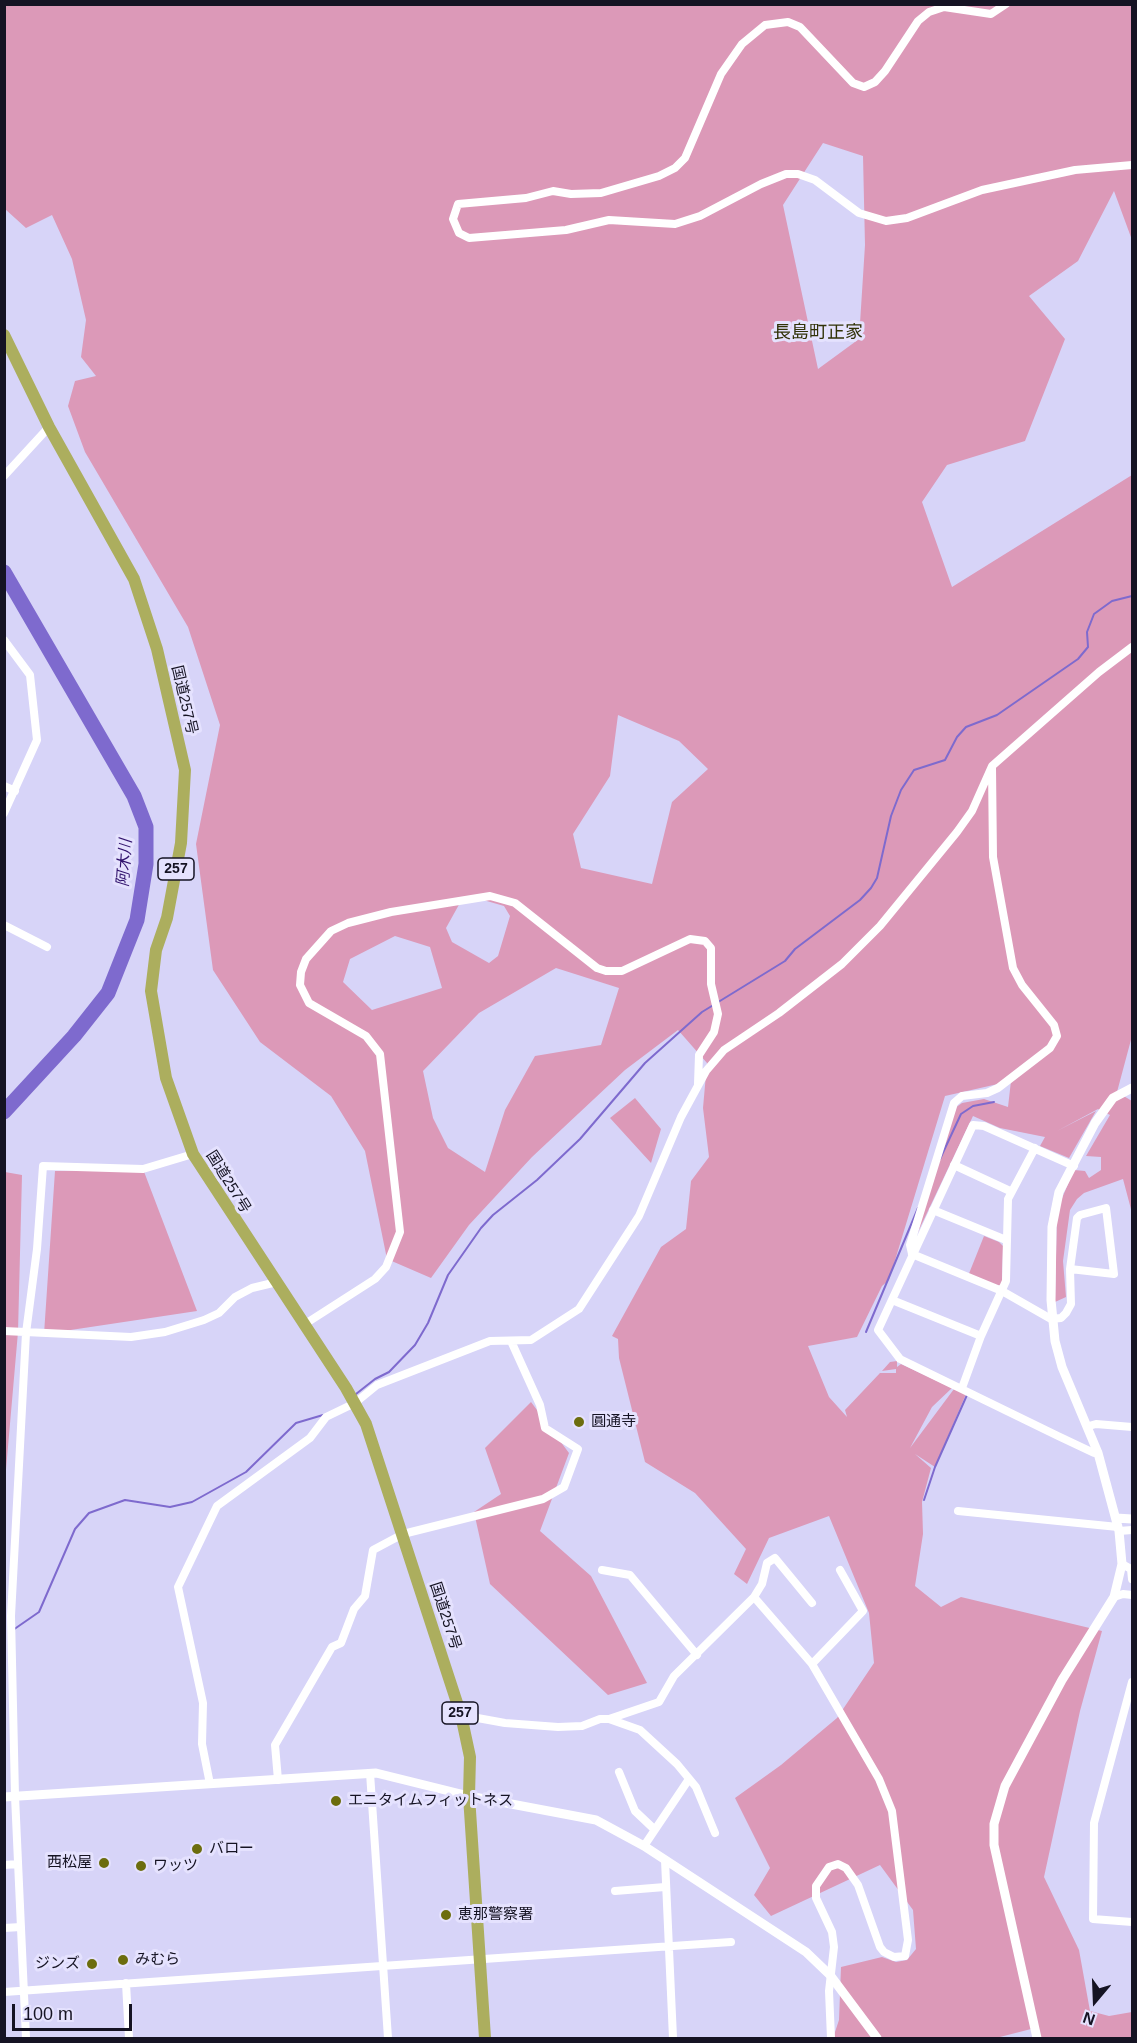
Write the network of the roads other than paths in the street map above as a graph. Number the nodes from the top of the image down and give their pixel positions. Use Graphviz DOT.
graph roads {
  1 [pos="1006,4"];
  2 [pos="1132,165"];
  3 [pos="4,335"];
  4 [pos="49,427"];
  5 [pos="4,476"];
  6 [pos="4,640"];
  7 [pos="1132,646"];
  8 [pos="992,766"];
  9 [pos="4,786"];
  10 [pos="15,791"];
  11 [pos="4,813"];
  12 [pos="4,925"];
  13 [pos="47,947"];
  14 [pos="698,1084"];
  15 [pos="1132,1088"];
  16 [pos="1035,1148"];
  17 [pos="193,1154"];
  18 [pos="954,1165"];
  19 [pos="1074,1166"];
  20 [pos="1010,1191"];
  21 [pos="933,1210"];
  22 [pos="1006,1240"];
  23 [pos="912,1254"];
  24 [pos="1070,1269"];
  25 [pos="277,1282"];
  26 [pos="1002,1291"];
  27 [pos="891,1300"];
  28 [pos="1051,1319"];
  29 [pos="305,1324"];
  30 [pos="4,1330"];
  31 [pos="26,1333"];
  32 [pos="981,1336"];
  33 [pos="511,1341"];
  34 [pos="962,1388"];
  35 [pos="355,1403"];
  36 [pos="1089,1426"];
  37 [pos="1132,1427"];
  38 [pos="1098,1453"];
  39 [pos="958,1511"];
  40 [pos="1132,1519"];
  41 [pos="1117,1526"];
  42 [pos="1132,1530"];
  43 [pos="403,1534"];
  44 [pos="1122,1564"];
  45 [pos="602,1570"];
  46 [pos="840,1570"];
  47 [pos="1132,1579"];
  48 [pos="1132,1595"];
  49 [pos="754,1597"];
  50 [pos="1114,1598"];
  51 [pos="812,1603"];
  52 [pos="697,1655"];
  53 [pos="812,1664"];
  54 [pos="1132,1682"];
  55 [pos="461,1714"];
  56 [pos="609,1719"];
  57 [pos="619,1772"];
  58 [pos="370,1773"];
  59 [pos="689,1779"];
  60 [pos="278,1780"];
  61 [pos="210,1784"];
  62 [pos="15,1796"];
  63 [pos="468,1796"];
  64 [pos="4,1797"];
  65 [pos="654,1829"];
  66 [pos="714,1833"];
  67 [pos="645,1846"];
  68 [pos="665,1860"];
  69 [pos="18,1864"];
  70 [pos="4,1865"];
  71 [pos="665,1887"];
  72 [pos="615,1890"];
  73 [pos="1132,1922"];
  74 [pos="21,1927"];
  75 [pos="4,1928"];
  76 [pos="731,1942"];
  77 [pos="668,1946"];
  78 [pos="478,1959"];
  79 [pos="384,1965"];
  80 [pos="830,1975"];
  81 [pos="126,1983"];
  82 [pos="23,1991"];
  83 [pos="4,1992"];
  84 [pos="26,2038"];
  85 [pos="129,2038"];
  86 [pos="388,2038"];
  87 [pos="484,2038"];
  88 [pos="673,2038"];
  89 [pos="831,2038"];
  90 [pos="878,2038"];
  91 [pos="1037,2038"];
  1 -- 2 [label="street"];
  3 -- 4 [label="highway, 国道257号 / 257"];
  4 -- 5 [label="street"];
  4 -- 17 [label="highway, 国道257号 / 257"];
  6 -- 10 [label="street"];
  7 -- 8 [label="street"];
  8 -- 14 [label="street"];
  8 -- 23 [label="street"];
  9 -- 10 [label="street"];
  10 -- 11 [label="street"];
  12 -- 13 [label="street"];
  14 -- 29 [label="street"];
  14 -- 33 [label="street"];
  15 -- 19 [label="street"];
  16 -- 18 [label="street"];
  16 -- 19 [label="street"];
  16 -- 20 [label="street"];
  17 -- 25 [label="highway, 国道257号 / 257"];
  17 -- 31 [label="street"];
  18 -- 20 [label="street"];
  18 -- 21 [label="street"];
  19 -- 28 [label="street"];
  20 -- 22 [label="street"];
  21 -- 22 [label="street"];
  21 -- 23 [label="street"];
  22 -- 26 [label="street"];
  23 -- 26 [label="street"];
  23 -- 27 [label="street"];
  24 -- 24 [label="street"];
  24 -- 28 [label="street"];
  25 -- 29 [label="highway, 国道257号 / 257"];
  25 -- 31 [label="street"];
  26 -- 28 [label="street"];
  26 -- 32 [label="street"];
  27 -- 32 [label="street"];
  27 -- 34 [label="street"];
  28 -- 36 [label="street"];
  29 -- 35 [label="highway, 国道257号 / 257"];
  30 -- 31 [label="street"];
  31 -- 62 [label="street"];
  32 -- 34 [label="street"];
  33 -- 35 [label="street"];
  33 -- 43 [label="street"];
  34 -- 38 [label="street"];
  35 -- 43 [label="highway, 国道257号 / 257"];
  35 -- 61 [label="street"];
  36 -- 37 [label="street"];
  36 -- 38 [label="street"];
  38 -- 41 [label="street"];
  39 -- 41 [label="street"];
  40 -- 41 [label="street"];
  41 -- 42 [label="street"];
  41 -- 44 [label="street"];
  43 -- 55 [label="highway, 国道257号 / 257"];
  43 -- 60 [label="street"];
  44 -- 47 [label="street"];
  44 -- 50 [label="street"];
  45 -- 52 [label="street"];
  46 -- 53 [label="street"];
  48 -- 50 [label="street"];
  49 -- 51 [label="street"];
  49 -- 52 [label="street"];
  49 -- 53 [label="street"];
  50 -- 91 [label="street"];
  52 -- 56 [label="street"];
  53 -- 80 [label="street"];
  54 -- 73 [label="street"];
  55 -- 56 [label="street"];
  55 -- 63 [label="highway, 国道257号 / 257"];
  56 -- 59 [label="street"];
  57 -- 65 [label="street"];
  58 -- 60 [label="street"];
  58 -- 63 [label="street"];
  58 -- 79 [label="street"];
  59 -- 65 [label="street"];
  59 -- 66 [label="street"];
  60 -- 61 [label="street"];
  61 -- 62 [label="street"];
  62 -- 64 [label="street"];
  62 -- 69 [label="street"];
  63 -- 67 [label="street"];
  63 -- 78 [label="highway, 国道257号 / 257"];
  65 -- 67 [label="street"];
  67 -- 68 [label="street"];
  68 -- 71 [label="street"];
  68 -- 80 [label="street"];
  69 -- 70 [label="street"];
  69 -- 74 [label="street"];
  71 -- 72 [label="street"];
  71 -- 77 [label="street"];
  74 -- 75 [label="street"];
  74 -- 82 [label="street"];
  76 -- 77 [label="street"];
  77 -- 78 [label="street"];
  77 -- 88 [label="street"];
  78 -- 79 [label="street"];
  78 -- 87 [label="highway, 国道257号 / 257"];
  79 -- 81 [label="street"];
  79 -- 86 [label="street"];
  80 -- 89 [label="street"];
  80 -- 90 [label="street"];
  81 -- 82 [label="street"];
  81 -- 85 [label="street"];
  82 -- 83 [label="street"];
  82 -- 84 [label="street"];
}
